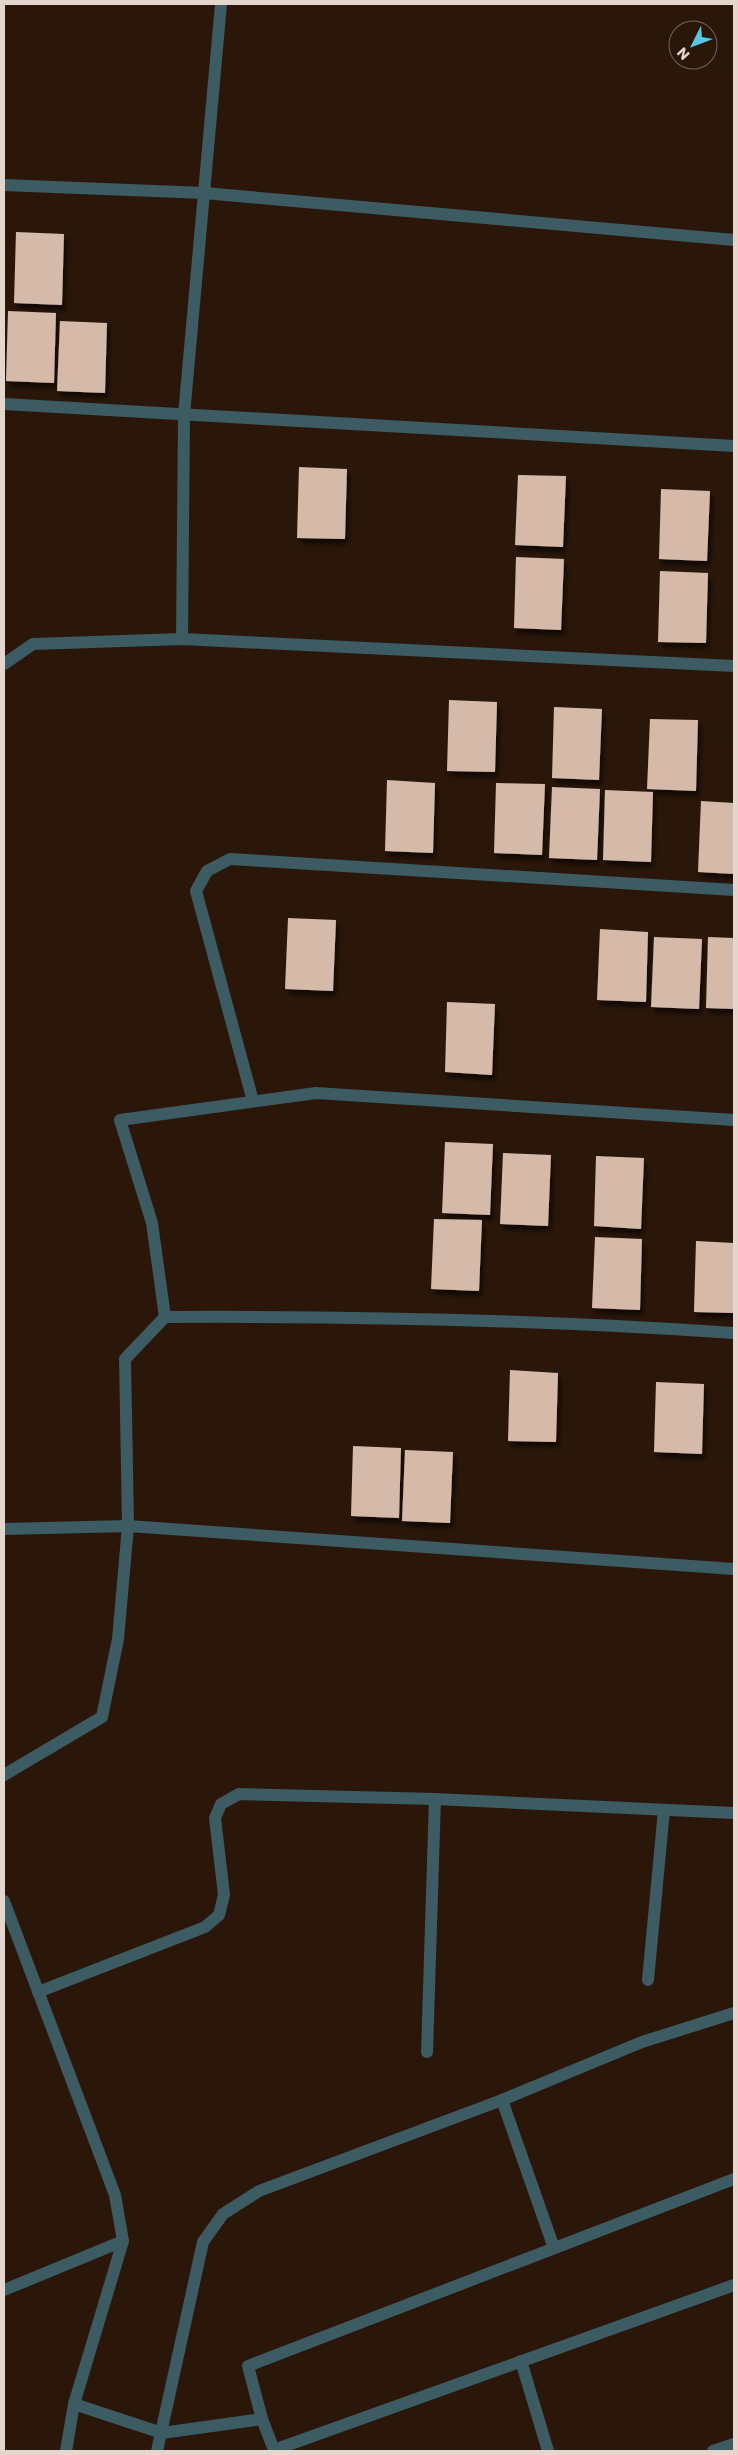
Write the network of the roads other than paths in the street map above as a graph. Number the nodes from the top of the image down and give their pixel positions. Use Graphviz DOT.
graph roads {
  1 [pos="221,4"];
  2 [pos="4,185"];
  3 [pos="204,193"];
  4 [pos="734,240"];
  5 [pos="4,404"];
  6 [pos="184,415"];
  7 [pos="734,446"];
  8 [pos="182,639"];
  9 [pos="4,664"];
  10 [pos="734,666"];
  11 [pos="734,890"];
  12 [pos="253,1101"];
  13 [pos="734,1120"];
  14 [pos="165,1317"];
  15 [pos="734,1333"];
  16 [pos="128,1526"];
  17 [pos="4,1529"];
  18 [pos="734,1568"];
  19 [pos="4,1775"];
  20 [pos="435,1799"];
  21 [pos="664,1810"];
  22 [pos="734,1813"];
  23 [pos="4,1901"];
  24 [pos="648,1980"];
  25 [pos="38,1992"];
  26 [pos="734,2012"];
  27 [pos="427,2052"];
  28 [pos="502,2100"];
  29 [pos="734,2179"];
  30 [pos="123,2241"];
  31 [pos="554,2248"];
  32 [pos="734,2285"];
  33 [pos="4,2290"];
  34 [pos="521,2361"];
  35 [pos="74,2404"];
  36 [pos="262,2419"];
  37 [pos="162,2433"];
  38 [pos="734,2444"];
  39 [pos="66,2451"];
  40 [pos="157,2451"];
  41 [pos="548,2451"];
  42 [pos="713,2451"];
  1 -- 3 [label="street"];
  2 -- 3 [label="street"];
  3 -- 4 [label="street"];
  3 -- 6 [label="street"];
  5 -- 6 [label="street"];
  6 -- 7 [label="street"];
  6 -- 8 [label="street"];
  8 -- 9 [label="street"];
  8 -- 10 [label="street"];
  11 -- 12 [label="street"];
  12 -- 13 [label="street"];
  12 -- 14 [label="street"];
  14 -- 15 [label="street"];
  14 -- 16 [label="street"];
  16 -- 17 [label="street"];
  16 -- 18 [label="street"];
  16 -- 19 [label="street"];
  20 -- 21 [label="street"];
  20 -- 25 [label="street"];
  20 -- 27 [label="street"];
  21 -- 22 [label="street"];
  21 -- 24 [label="street"];
  23 -- 25 [label="street"];
  25 -- 30 [label="street"];
  26 -- 28 [label="street"];
  28 -- 31 [label="street"];
  28 -- 37 [label="street"];
  29 -- 31 [label="street"];
  30 -- 33 [label="street"];
  30 -- 35 [label="street"];
  31 -- 36 [label="street"];
  32 -- 34 [label="street"];
  34 -- 36 [label="street"];
  34 -- 41 [label="street"];
  35 -- 37 [label="street"];
  35 -- 39 [label="street"];
  36 -- 37 [label="street"];
  37 -- 40 [label="street"];
  38 -- 42 [label="street"];
}
